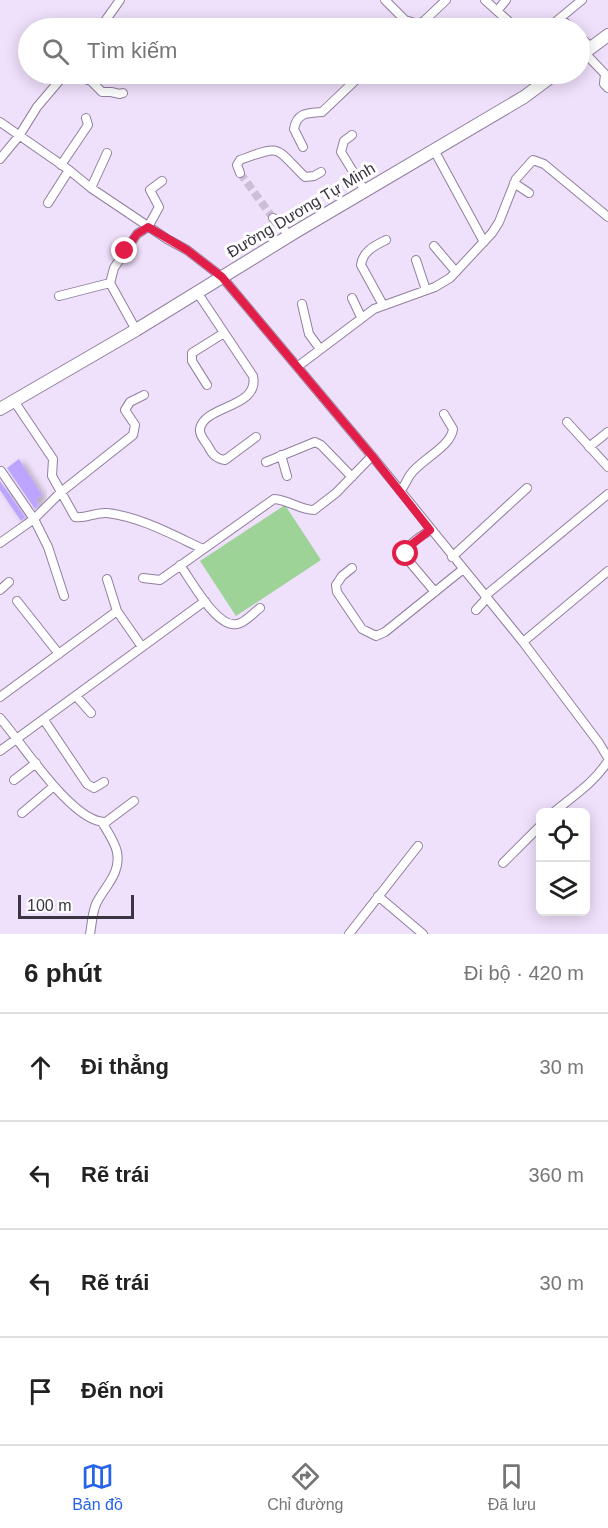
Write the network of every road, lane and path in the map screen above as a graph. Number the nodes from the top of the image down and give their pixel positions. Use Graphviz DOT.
graph roads {
  1 [pos="120,0"];
  2 [pos="385,0"];
  3 [pos="446,0"];
  4 [pos="485,0"];
  5 [pos="506,0"];
  6 [pos="582,0"];
  7 [pos="497,11"];
  8 [pos="107,18"];
  9 [pos="403,18"];
  10 [pos="427,18"];
  11 [pos="505,18"];
  12 [pos="560,18"];
  13 [pos="608,35"];
  14 [pos="590,48"];
  15 [pos="590,58"];
  16 [pos="54,84"];
  17 [pos="56,84"];
  18 [pos="95,84"];
  19 [pos="351,84"];
  20 [pos="542,84"];
  21 [pos="53,88"];
  22 [pos="608,88"];
  23 [pos="123,93"];
  24 [pos="86,118"];
  25 [pos="0,122"];
  26 [pos="352,135"];
  27 [pos="19,136"];
  28 [pos="303,147"];
  29 [pos="434,150"];
  30 [pos="106,153"];
  31 [pos="0,159"];
  32 [pos="65,167"];
  33 [pos="321,172"];
  34 [pos="240,173"];
  35 [pos="162,181"];
  36 [pos="514,183"];
  37 [pos="91,188"];
  38 [pos="365,191"];
  39 [pos="529,193"];
  40 [pos="48,203"];
  41 [pos="608,217"];
  42 [pos="273,218"];
  43 [pos="148,227"];
  44 [pos="290,236"];
  45 [pos="386,240"];
  46 [pos="484,242"];
  47 [pos="434,246"];
  48 [pos="416,260"];
  49 [pos="456,272"];
  50 [pos="222,277"];
  51 [pos="110,283"];
  52 [pos="426,290"];
  53 [pos="197,292"];
  54 [pos="59,296"];
  55 [pos="352,298"];
  56 [pos="302,304"];
  57 [pos="382,305"];
  58 [pos="362,317"];
  59 [pos="136,330"];
  60 [pos="224,333"];
  61 [pos="320,349"];
  62 [pos="297,367"];
  63 [pos="207,385"];
  64 [pos="144,395"];
  65 [pos="14,401"];
  66 [pos="0,409"];
  67 [pos="444,414"];
  68 [pos="567,422"];
  69 [pos="608,432"];
  70 [pos="256,437"];
  71 [pos="590,447"];
  72 [pos="281,455"];
  73 [pos="372,456"];
  74 [pos="266,462"];
  75 [pos="608,467"];
  76 [pos="2,471"];
  77 [pos="287,476"];
  78 [pos="352,477"];
  79 [pos="527,488"];
  80 [pos="400,491"];
  81 [pos="61,492"];
  82 [pos="608,494"];
  83 [pos="34,519"];
  84 [pos="430,530"];
  85 [pos="0,543"];
  86 [pos="204,549"];
  87 [pos="452,557"];
  88 [pos="180,565"];
  89 [pos="352,568"];
  90 [pos="462,570"];
  91 [pos="608,571"];
  92 [pos="143,578"];
  93 [pos="107,579"];
  94 [pos="9,582"];
  95 [pos="0,590"];
  96 [pos="435,592"];
  97 [pos="64,596"];
  98 [pos="486,597"];
  99 [pos="17,601"];
  100 [pos="205,601"];
  101 [pos="260,608"];
  102 [pos="476,609"];
  103 [pos="117,611"];
  104 [pos="522,642"];
  105 [pos="142,647"];
  106 [pos="59,654"];
  107 [pos="76,696"];
  108 [pos="0,697"];
  109 [pos="91,713"];
  110 [pos="0,718"];
  111 [pos="44,720"];
  112 [pos="18,738"];
  113 [pos="0,751"];
  114 [pos="608,760"];
  115 [pos="36,763"];
  116 [pos="14,780"];
  117 [pos="104,782"];
  118 [pos="54,786"];
  119 [pos="134,801"];
  120 [pos="560,808"];
  121 [pos="22,813"];
  122 [pos="102,822"];
  123 [pos="536,830"];
  124 [pos="418,846"];
  125 [pos="502,863"];
  126 [pos="378,896"];
  127 [pos="90,934"];
  128 [pos="349,934"];
  129 [pos="423,934"];
  1 -- 8 [label="street"];
  2 -- 9 [label="street"];
  3 -- 10 [label="street"];
  4 -- 7 [label="street"];
  5 -- 7 [label="street"];
  6 -- 12 [label="street"];
  7 -- 11 [label="street"];
  13 -- 14 [label="highway"];
  15 -- 22 [label="street"];
  16 -- 21 [label="street"];
  17 -- 21 [label="street"];
  18 -- 23 [label="street"];
  19 -- 28 [label="street"];
  20 -- 29 [label="highway, Đường Dương Tự Minh"];
  21 -- 27 [label="street"];
  24 -- 32 [label="street"];
  25 -- 27 [label="street"];
  26 -- 38 [label="street"];
  27 -- 31 [label="street"];
  27 -- 32 [label="street"];
  29 -- 38 [label="highway, Đường Dương Tự Minh"];
  29 -- 46 [label="street"];
  30 -- 37 [label="street"];
  32 -- 37 [label="street"];
  32 -- 40 [label="street"];
  33 -- 34 [label="street"];
  35 -- 43 [label="street"];
  36 -- 39 [label="street"];
  36 -- 41 [label="street"];
  36 -- 46 [label="street"];
  37 -- 43 [label="street"];
  38 -- 44 [label="highway, Đường Dương Tự Minh"];
  42 -- 44 [label="street"];
  43 -- 50 [label="street"];
  43 -- 51 [label="street"];
  44 -- 50 [label="highway, Đường Dương Tự Minh"];
  45 -- 57 [label="street"];
  46 -- 49 [label="street"];
  47 -- 49 [label="street"];
  48 -- 52 [label="street"];
  49 -- 52 [label="street"];
  50 -- 53 [label="highway, Đường Dương Tự Minh"];
  50 -- 62 [label="street"];
  51 -- 54 [label="street"];
  51 -- 59 [label="street"];
  52 -- 57 [label="street"];
  53 -- 59 [label="highway, Đường Dương Tự Minh"];
  53 -- 60 [label="street"];
  55 -- 58 [label="street"];
  56 -- 61 [label="street"];
  57 -- 58 [label="street"];
  58 -- 61 [label="street"];
  59 -- 65 [label="highway, Đường Dương Tự Minh"];
  60 -- 63 [label="street"];
  60 -- 70 [label="street"];
  61 -- 62 [label="street"];
  62 -- 73 [label="street"];
  64 -- 81 [label="street"];
  65 -- 66 [label="highway, Đường Dương Tự Minh"];
  65 -- 81 [label="street"];
  67 -- 80 [label="street"];
  68 -- 71 [label="street"];
  69 -- 71 [label="street"];
  71 -- 75 [label="street"];
  72 -- 74 [label="street"];
  72 -- 77 [label="street"];
  72 -- 78 [label="street"];
  73 -- 78 [label="street"];
  73 -- 80 [label="street"];
  76 -- 83 [label="street"];
  78 -- 86 [label="street"];
  79 -- 87 [label="street"];
  80 -- 84 [label="street"];
  81 -- 83 [label="street"];
  81 -- 86 [label="street"];
  82 -- 98 [label="street"];
  83 -- 85 [label="street"];
  83 -- 97 [label="street"];
  84 -- 87 [label="street"];
  84 -- 96 [label="street"];
  86 -- 88 [label="street"];
  87 -- 90 [label="street"];
  88 -- 92 [label="street"];
  88 -- 100 [label="street"];
  89 -- 96 [label="street"];
  90 -- 96 [label="street"];
  90 -- 98 [label="street"];
  91 -- 104 [label="street"];
  93 -- 103 [label="street"];
  94 -- 95 [label="street"];
  98 -- 102 [label="street"];
  98 -- 104 [label="street"];
  99 -- 106 [label="street"];
  100 -- 101 [label="street"];
  100 -- 105 [label="street"];
  103 -- 105 [label="street"];
  103 -- 106 [label="street"];
  104 -- 114 [label="street"];
  105 -- 107 [label="street"];
  106 -- 108 [label="street"];
  107 -- 109 [label="street"];
  107 -- 111 [label="street"];
  110 -- 112 [label="street"];
  111 -- 112 [label="street"];
  111 -- 117 [label="street"];
  112 -- 113 [label="street"];
  112 -- 115 [label="street"];
  114 -- 120 [label="street"];
  115 -- 116 [label="street"];
  115 -- 118 [label="street"];
  118 -- 121 [label="street"];
  118 -- 122 [label="street"];
  119 -- 122 [label="street"];
  122 -- 127 [label="street"];
  123 -- 125 [label="street"];
  124 -- 126 [label="street"];
  126 -- 128 [label="street"];
  126 -- 129 [label="street"];
}
